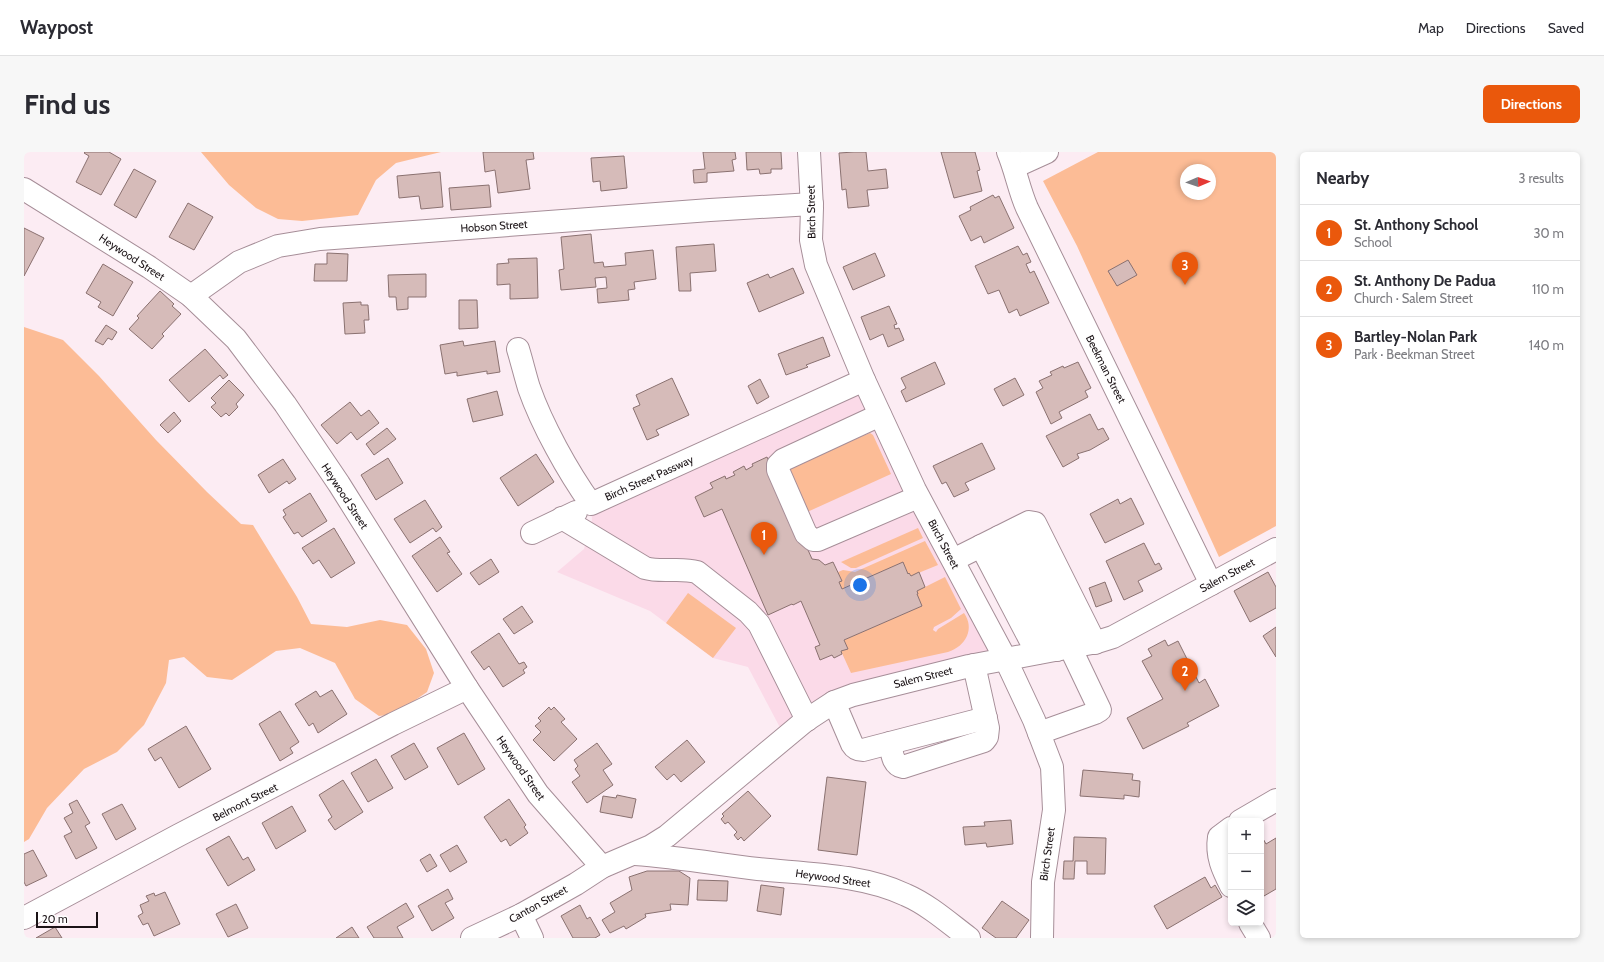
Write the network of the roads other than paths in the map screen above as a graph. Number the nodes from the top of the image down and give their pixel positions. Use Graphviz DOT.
graph roads {
  1 [pos="809,152"];
  2 [pos="1047,152"];
  3 [pos="1011,160"];
  4 [pos="24,189"];
  5 [pos="812,204"];
  6 [pos="191,296"];
  7 [pos="518,349"];
  8 [pos="864,380"];
  9 [pos="880,415"];
  10 [pos="918,497"];
  11 [pos="591,504"];
  12 [pos="562,518"];
  13 [pos="532,533"];
  14 [pos="1003,535"];
  15 [pos="1276,550"];
  16 [pos="953,560"];
  17 [pos="1211,584"];
  18 [pos="1067,648"];
  19 [pos="1005,658"];
  20 [pos="974,665"];
  21 [pos="467,688"];
  22 [pos="834,702"];
  23 [pos="808,720"];
  24 [pos="1039,733"];
  25 [pos="1276,800"];
  26 [pos="1245,818"];
  27 [pos="1224,836"];
  28 [pos="635,854"];
  29 [pos="602,867"];
  30 [pos="1228,880"];
  31 [pos="521,915"];
  32 [pos="24,918"];
  33 [pos="1252,926"];
  34 [pos="472,938"];
  35 [pos="532,938"];
  36 [pos="969,938"];
  37 [pos="1042,938"];
  38 [pos="1259,938"];
  1 -- 5 [label="street, Birch Street"];
  2 -- 3 [label="street"];
  3 -- 17 [label="street, Beekman Street"];
  4 -- 6 [label="street, Heywood Street"];
  5 -- 6 [label="street, Hobson Street"];
  5 -- 8 [label="street, Birch Street"];
  6 -- 21 [label="street, Heywood Street"];
  7 -- 11 [label="street, Birch Street Passway"];
  8 -- 9 [label="street, Birch Street"];
  8 -- 11 [label="street, Birch Street Passway"];
  9 -- 10 [label="street, Birch Street"];
  9 -- 10 [label="street"];
  10 -- 16 [label="street, Birch Street"];
  11 -- 12 [label="street"];
  12 -- 13 [label="street"];
  12 -- 23 [label="street"];
  14 -- 16 [label="street"];
  14 -- 18 [label="street"];
  14 -- 18 [label="street"];
  14 -- 18 [label="street"];
  15 -- 17 [label="street, Salem Street"];
  16 -- 19 [label="street, Birch Street"];
  17 -- 18 [label="street, Salem Street"];
  18 -- 19 [label="street, Salem Street"];
  18 -- 24 [label="street"];
  19 -- 20 [label="street, Salem Street"];
  19 -- 24 [label="street, Birch Street"];
  20 -- 22 [label="street, Salem Street"];
  20 -- 22 [label="street"];
  21 -- 29 [label="street, Heywood Street"];
  21 -- 32 [label="street, Belmont Street"];
  22 -- 23 [label="street, Salem Street"];
  23 -- 28 [label="street, Salem Street"];
  24 -- 37 [label="street, Birch Street"];
  25 -- 26 [label="street"];
  27 -- 30 [label="street"];
  28 -- 29 [label="street, Salem Street"];
  28 -- 36 [label="street, Heywood Street"];
  29 -- 31 [label="street, Canton Street"];
  31 -- 34 [label="street, Canton Street"];
  31 -- 35 [label="street"];
  33 -- 38 [label="street"];
}
